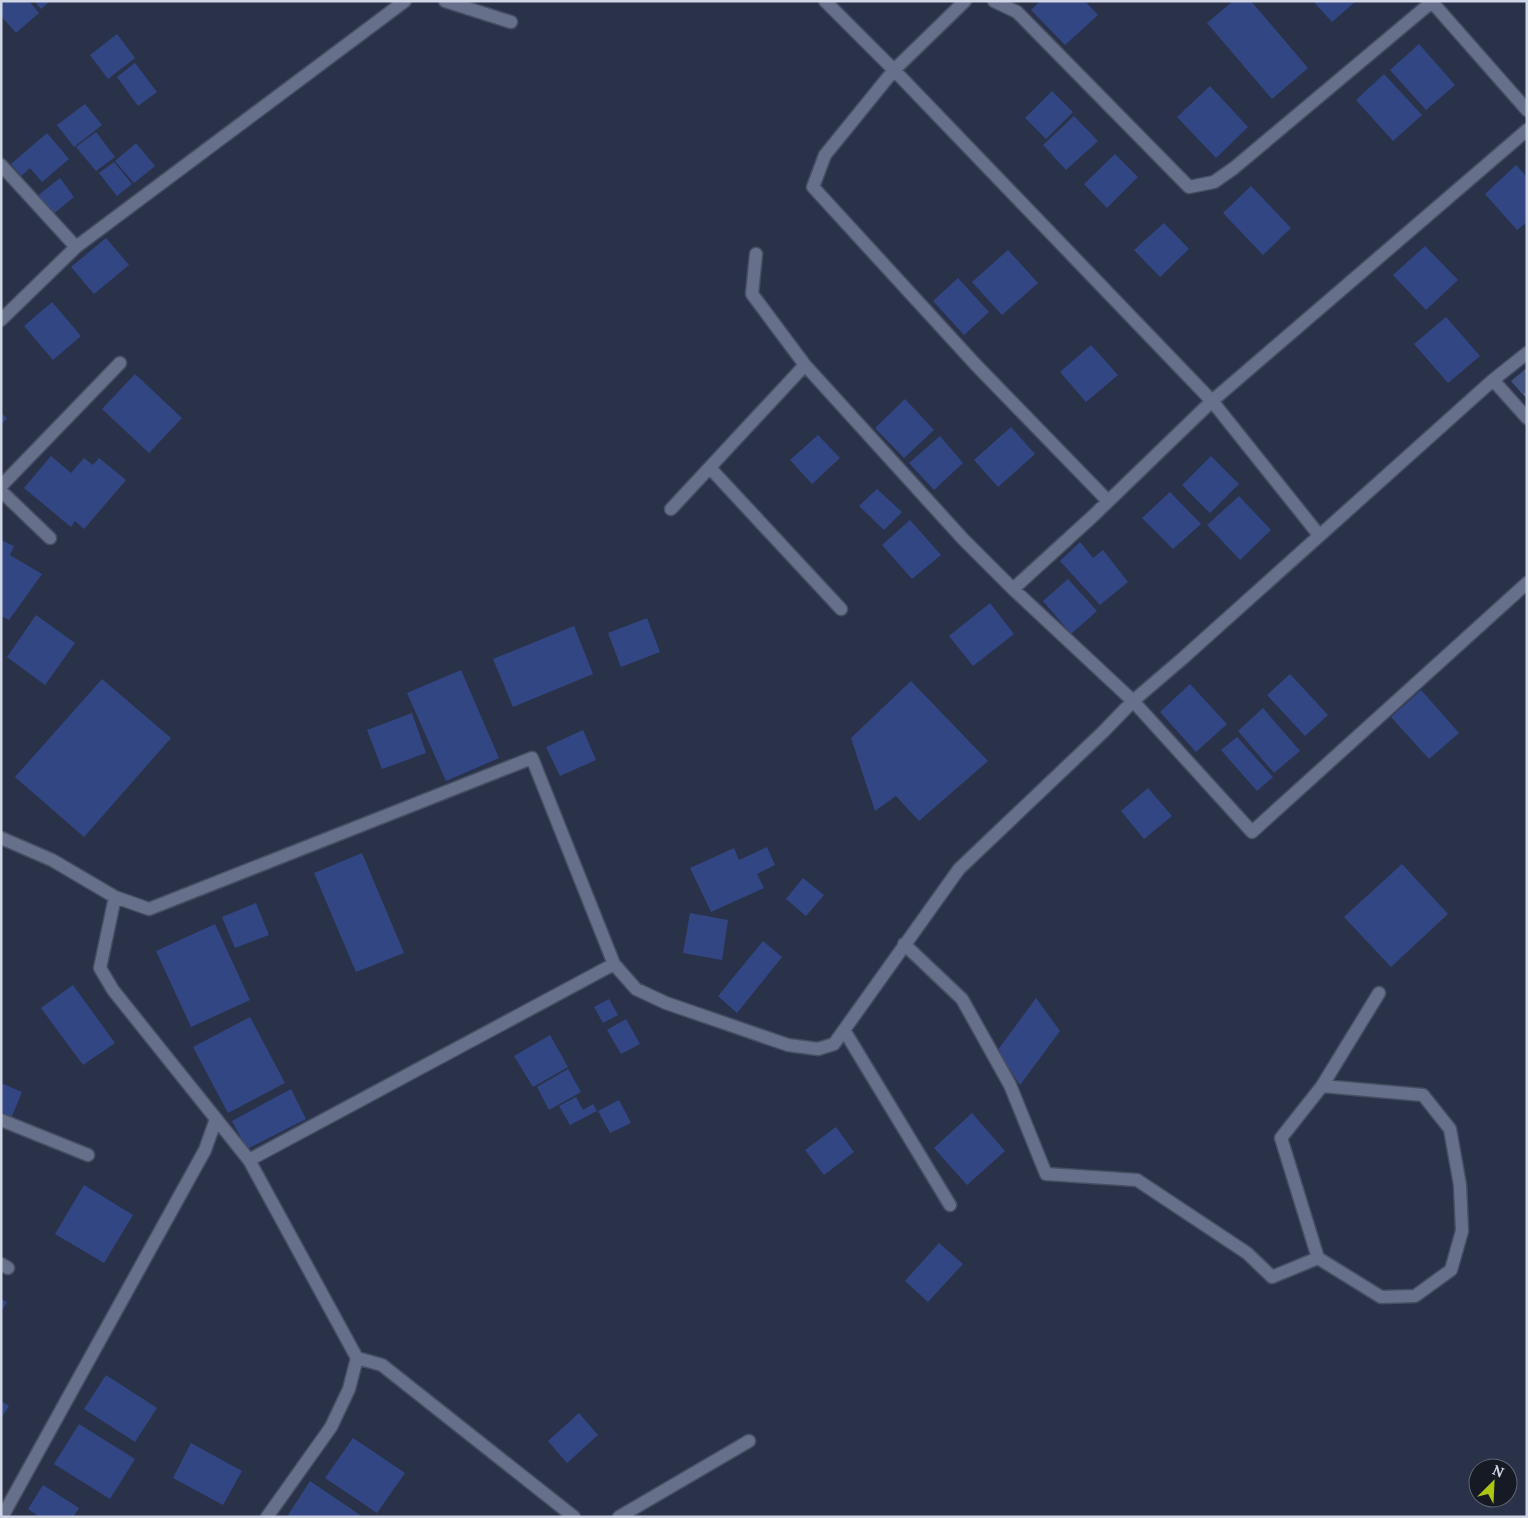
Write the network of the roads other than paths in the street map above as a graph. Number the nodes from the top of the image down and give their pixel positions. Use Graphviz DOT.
graph roads {
  1 [pos="405,1"];
  2 [pos="446,1"];
  3 [pos="825,1"];
  4 [pos="965,1"];
  5 [pos="994,1"];
  6 [pos="1433,2"];
  7 [pos="511,22"];
  8 [pos="894,70"];
  9 [pos="1527,110"];
  10 [pos="1527,130"];
  11 [pos="1,165"];
  12 [pos="76,247"];
  13 [pos="756,254"];
  14 [pos="1,320"];
  15 [pos="1527,353"];
  16 [pos="120,363"];
  17 [pos="805,365"];
  18 [pos="1493,380"];
  19 [pos="1212,401"];
  20 [pos="1527,418"];
  21 [pos="710,468"];
  22 [pos="1,486"];
  23 [pos="1,491"];
  24 [pos="1108,501"];
  25 [pos="671,509"];
  26 [pos="1319,535"];
  27 [pos="50,538"];
  28 [pos="1527,582"];
  29 [pos="1013,589"];
  30 [pos="841,609"];
  31 [pos="1133,701"];
  32 [pos="1,838"];
  33 [pos="115,897"];
  34 [pos="904,944"];
  35 [pos="614,964"];
  36 [pos="1379,993"];
  37 [pos="844,1030"];
  38 [pos="1322,1086"];
  39 [pos="216,1119"];
  40 [pos="1,1120"];
  41 [pos="88,1155"];
  42 [pos="249,1160"];
  43 [pos="950,1205"];
  44 [pos="1318,1258"];
  45 [pos="357,1358"];
  46 [pos="749,1440"];
  47 [pos="2,1517"];
  48 [pos="267,1517"];
  49 [pos="574,1517"];
  50 [pos="619,1517"];
  1 -- 12 [label="street"];
  2 -- 7 [label="street"];
  3 -- 8 [label="street"];
  4 -- 8 [label="street"];
  5 -- 6 [label="street"];
  6 -- 9 [label="street"];
  8 -- 19 [label="street"];
  8 -- 24 [label="street"];
  10 -- 19 [label="street"];
  11 -- 12 [label="street"];
  12 -- 14 [label="street"];
  13 -- 17 [label="street"];
  15 -- 18 [label="street"];
  16 -- 22 [label="street"];
  17 -- 21 [label="street"];
  17 -- 29 [label="street"];
  18 -- 20 [label="street"];
  18 -- 26 [label="street"];
  19 -- 24 [label="street"];
  19 -- 26 [label="street"];
  21 -- 25 [label="street"];
  21 -- 30 [label="street"];
  23 -- 27 [label="street"];
  24 -- 29 [label="street"];
  26 -- 31 [label="street"];
  28 -- 31 [label="street"];
  29 -- 31 [label="street"];
  31 -- 34 [label="street"];
  32 -- 33 [label="street"];
  33 -- 35 [label="street"];
  33 -- 39 [label="street"];
  34 -- 37 [label="street"];
  34 -- 44 [label="street"];
  35 -- 37 [label="street"];
  35 -- 42 [label="street"];
  36 -- 38 [label="street"];
  37 -- 43 [label="street"];
  38 -- 44 [label="street"];
  38 -- 44 [label="street"];
  39 -- 42 [label="street"];
  39 -- 47 [label="street"];
  40 -- 41 [label="street"];
  42 -- 45 [label="street"];
  45 -- 48 [label="street"];
  45 -- 49 [label="street"];
  46 -- 50 [label="street"];
}
